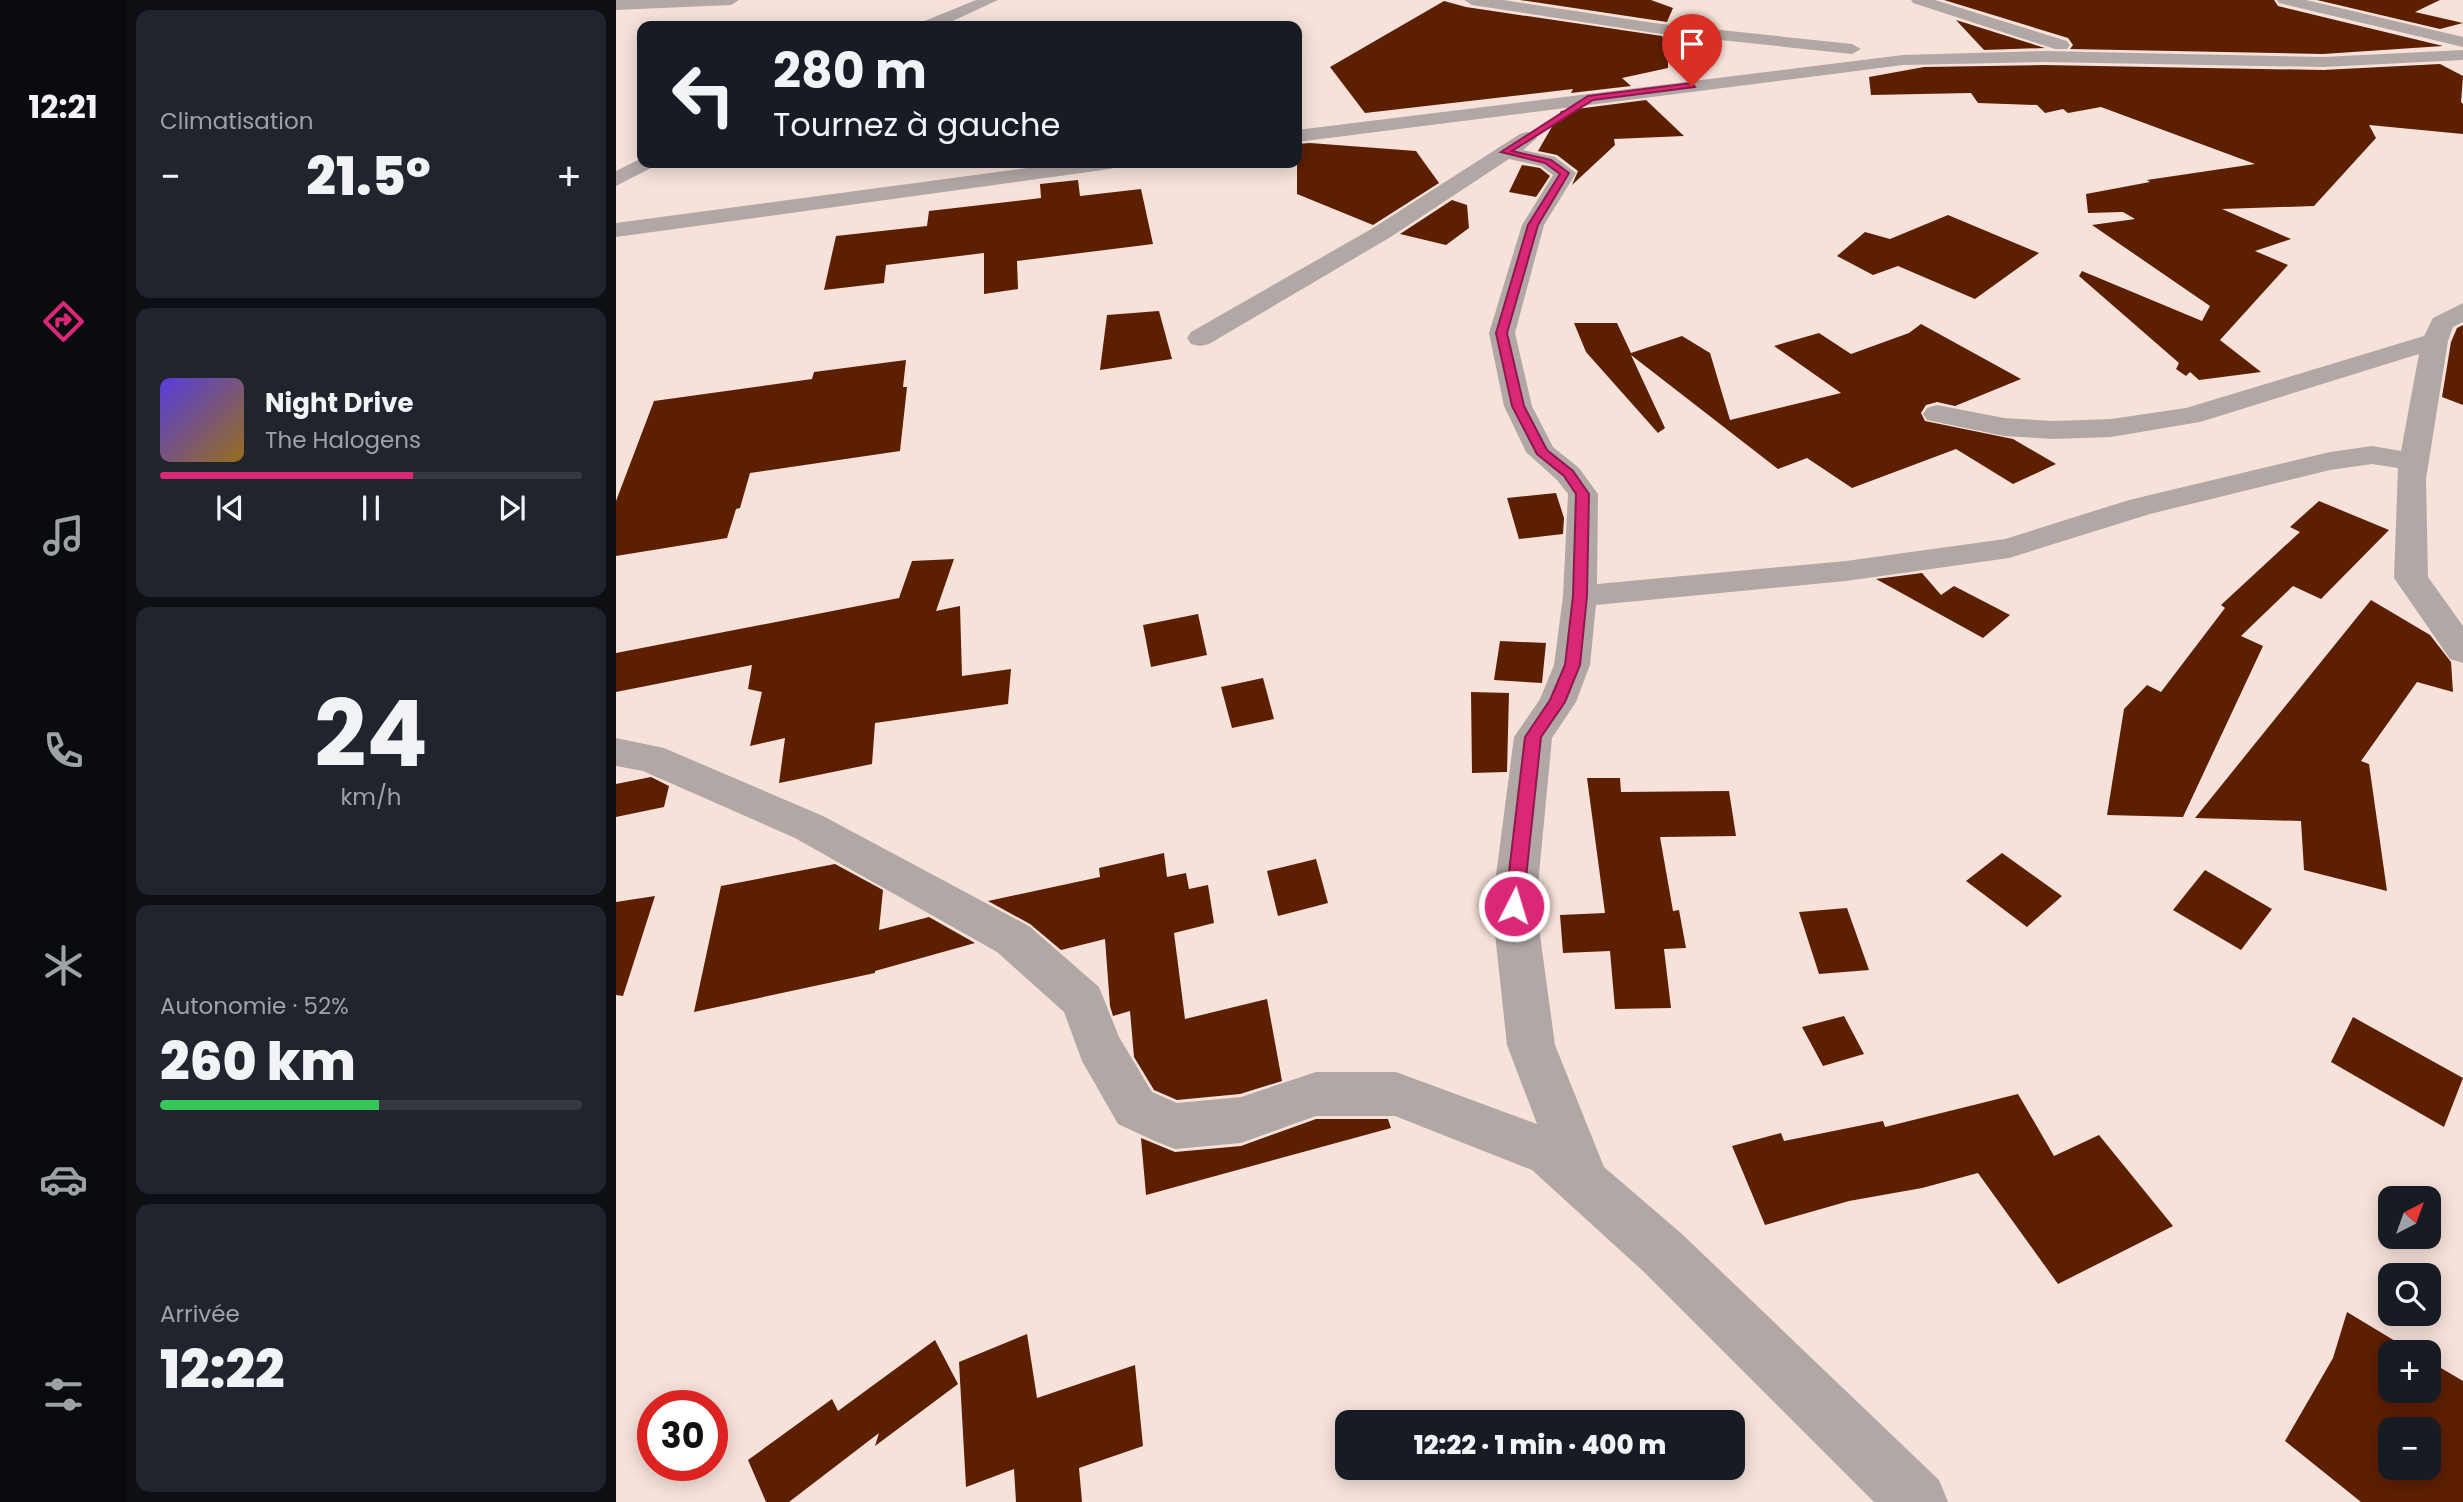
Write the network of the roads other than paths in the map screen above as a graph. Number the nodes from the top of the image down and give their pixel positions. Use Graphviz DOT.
graph roads {
  1 [pos="732,0"];
  2 [pos="990,0"];
  3 [pos="1472,0"];
  4 [pos="1919,0"];
  5 [pos="2285,0"];
  6 [pos="616,5"];
  7 [pos="940,21"];
  8 [pos="2463,42"];
  9 [pos="2463,55"];
  10 [pos="1962,56"];
  11 [pos="2101,58"];
  12 [pos="1591,98"];
  13 [pos="1302,135"];
  14 [pos="1505,152"];
  15 [pos="637,168"];
  16 [pos="1074,168"];
  17 [pos="616,180"];
  18 [pos="616,230"];
  19 [pos="2463,311"];
  20 [pos="1200,338"];
  21 [pos="2435,341"];
  22 [pos="1937,414"];
  23 [pos="2415,463"];
  24 [pos="1580,596"];
  25 [pos="2463,650"];
  26 [pos="616,752"];
  27 [pos="1585,1184"];
  28 [pos="1917,1502"];
  1 -- 6 [label="street"];
  2 -- 7 [label="street"];
  3 -- 10 [label="street"];
  4 -- 11 [label="street"];
  5 -- 8 [label="street"];
  9 -- 11 [label="street"];
  10 -- 11 [label="street"];
  10 -- 12 [label="street"];
  12 -- 13 [label="street"];
  12 -- 14 [label="street"];
  14 -- 20 [label="street"];
  14 -- 24 [label="street"];
  15 -- 17 [label="street"];
  16 -- 18 [label="street"];
  19 -- 21 [label="street"];
  21 -- 22 [label="street"];
  21 -- 23 [label="street"];
  23 -- 24 [label="street"];
  23 -- 25 [label="street"];
  24 -- 27 [label="street"];
  26 -- 27 [label="street"];
  27 -- 28 [label="street"];
}
